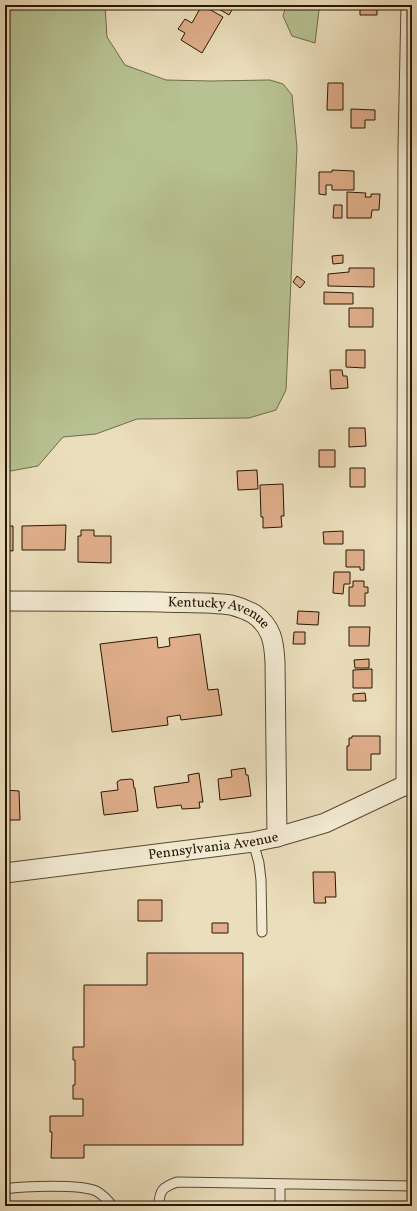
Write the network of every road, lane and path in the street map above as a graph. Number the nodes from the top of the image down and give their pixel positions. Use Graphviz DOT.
graph roads {
  1 [pos="411,5"];
  2 [pos="5,601"];
  3 [pos="409,784"];
  4 [pos="277,837"];
  5 [pos="253,842"];
  6 [pos="5,873"];
  7 [pos="262,932"];
  8 [pos="280,1184"];
  9 [pos="412,1186"];
  10 [pos="5,1188"];
  11 [pos="112,1206"];
  12 [pos="159,1206"];
  13 [pos="280,1206"];
  1 -- 3 [label="street"];
  2 -- 4 [label="street, Kentucky Avenue"];
  3 -- 4 [label="street, Pennsylvania Avenue"];
  4 -- 5 [label="street, Pennsylvania Avenue"];
  5 -- 6 [label="street, Pennsylvania Avenue"];
  5 -- 7 [label="lane"];
  8 -- 9 [label="lane"];
  8 -- 12 [label="lane"];
  8 -- 13 [label="lane"];
  10 -- 11 [label="lane"];
}
